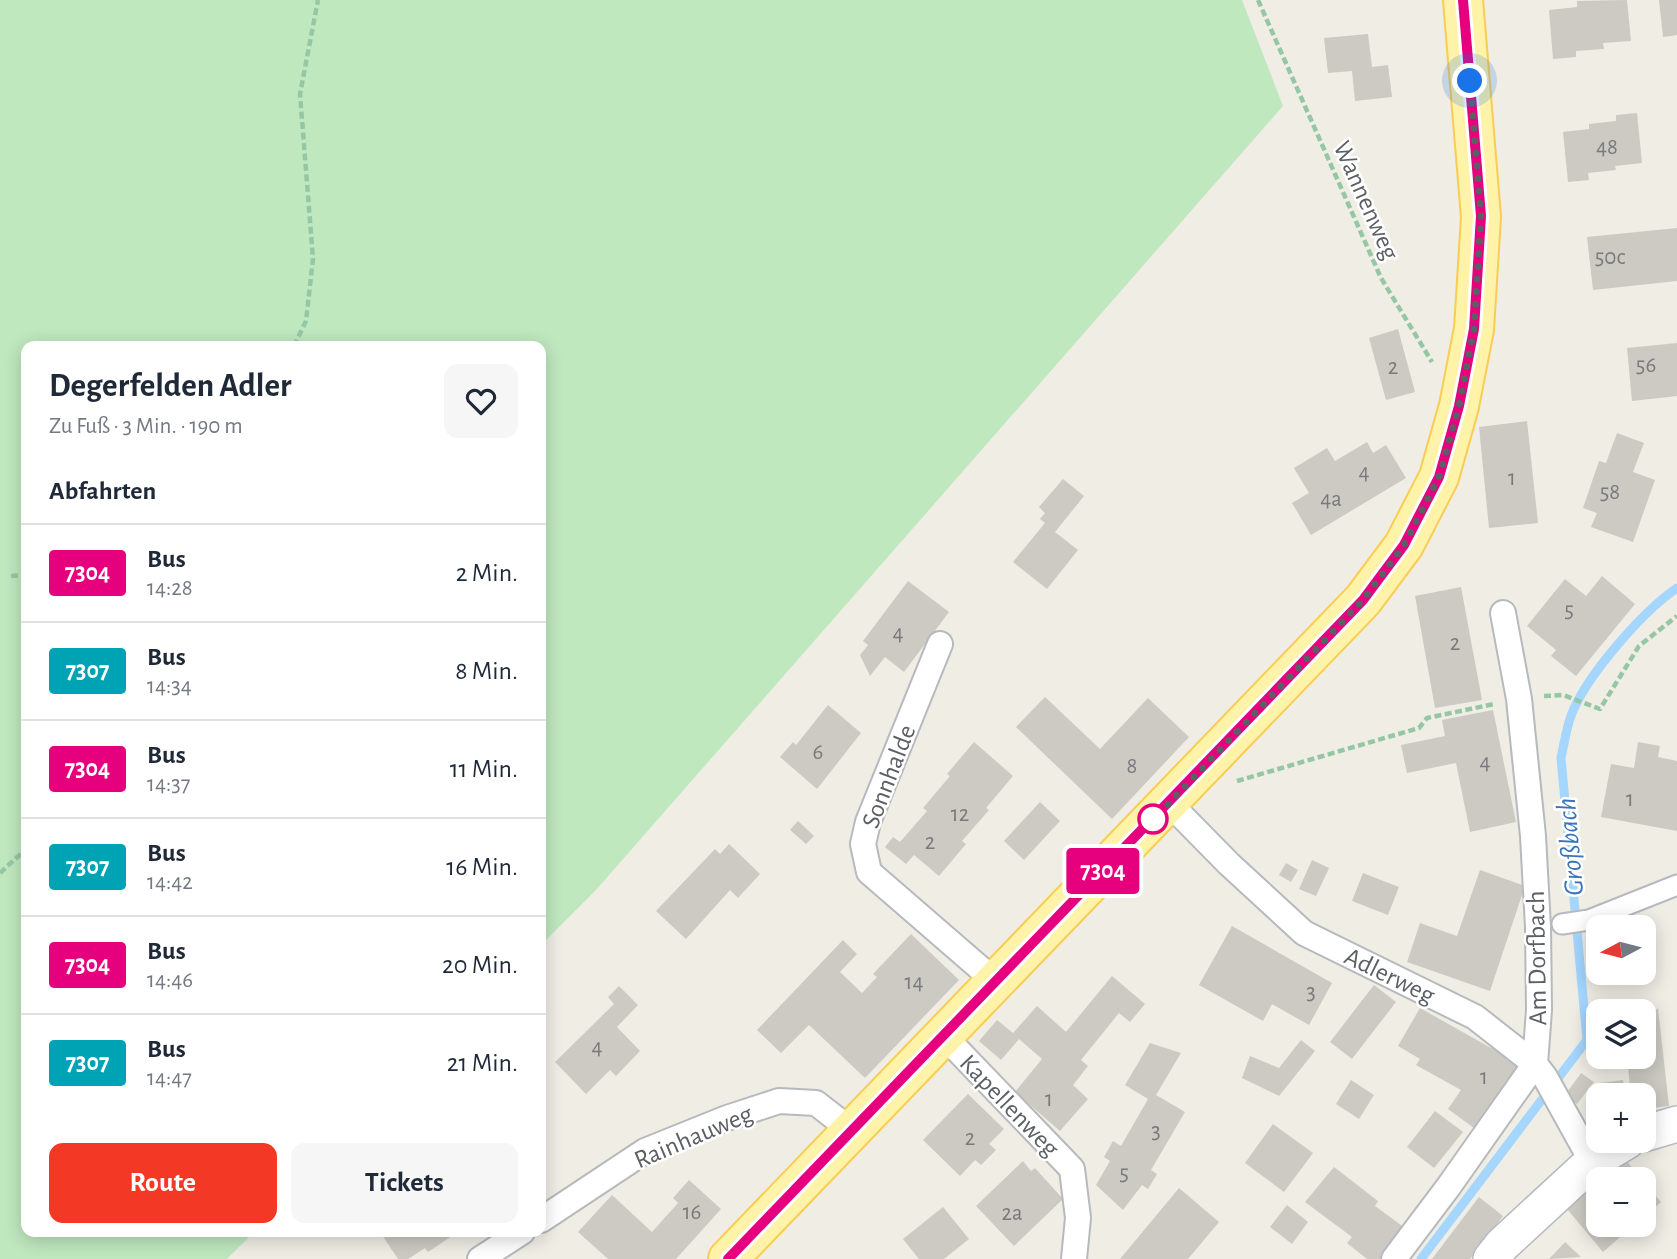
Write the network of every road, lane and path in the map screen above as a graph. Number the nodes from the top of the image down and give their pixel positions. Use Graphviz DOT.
graph roads {
  1 [pos="318,0"];
  2 [pos="1258,0"];
  3 [pos="1463,0"];
  4 [pos="296,341"];
  5 [pos="1459,406"];
  6 [pos="21,575"];
  7 [pos="11,576"];
  8 [pos="1503,612"];
  9 [pos="1677,616"];
  10 [pos="940,644"];
  11 [pos="1563,695"];
  12 [pos="1519,699"];
  13 [pos="1178,793"];
  14 [pos="21,854"];
  15 [pos="0,873"];
  16 [pos="1677,885"];
  17 [pos="1562,924"];
  18 [pos="996,982"];
  19 [pos="944,1036"];
  20 [pos="1540,1071"];
  21 [pos="1677,1124"];
  22 [pos="1656,1130"];
  23 [pos="852,1131"];
  24 [pos="1607,1153"];
  25 [pos="1592,1162"];
  26 [pos="546,1217"];
  27 [pos="514,1237"];
  28 [pos="480,1259"];
  29 [pos="728,1259"];
  30 [pos="1074,1259"];
  31 [pos="1394,1259"];
  32 [pos="1491,1259"];
  1 -- 4 [label="path"];
  2 -- 5 [label="path, Wannenweg"];
  3 -- 5 [label="main road"];
  5 -- 13 [label="main road"];
  6 -- 7 [label="path"];
  8 -- 12 [label="street, Am Dorfbach"];
  9 -- 11 [label="path"];
  10 -- 18 [label="street, Sonnhalde"];
  12 -- 13 [label="path"];
  12 -- 20 [label="street, Am Dorfbach"];
  13 -- 18 [label="main road"];
  13 -- 20 [label="street, Adlerweg"];
  14 -- 15 [label="path"];
  16 -- 17 [label="street"];
  18 -- 19 [label="main road"];
  19 -- 23 [label="main road"];
  19 -- 30 [label="street, Kapellenweg"];
  20 -- 25 [label="street, Adlerweg"];
  20 -- 31 [label="street, Am Dorfbach"];
  21 -- 22 [label="main road"];
  23 -- 26 [label="street, Rainhauweg"];
  23 -- 29 [label="main road"];
  24 -- 25 [label="main road"];
  25 -- 32 [label="main road"];
  27 -- 28 [label="street"];
}
